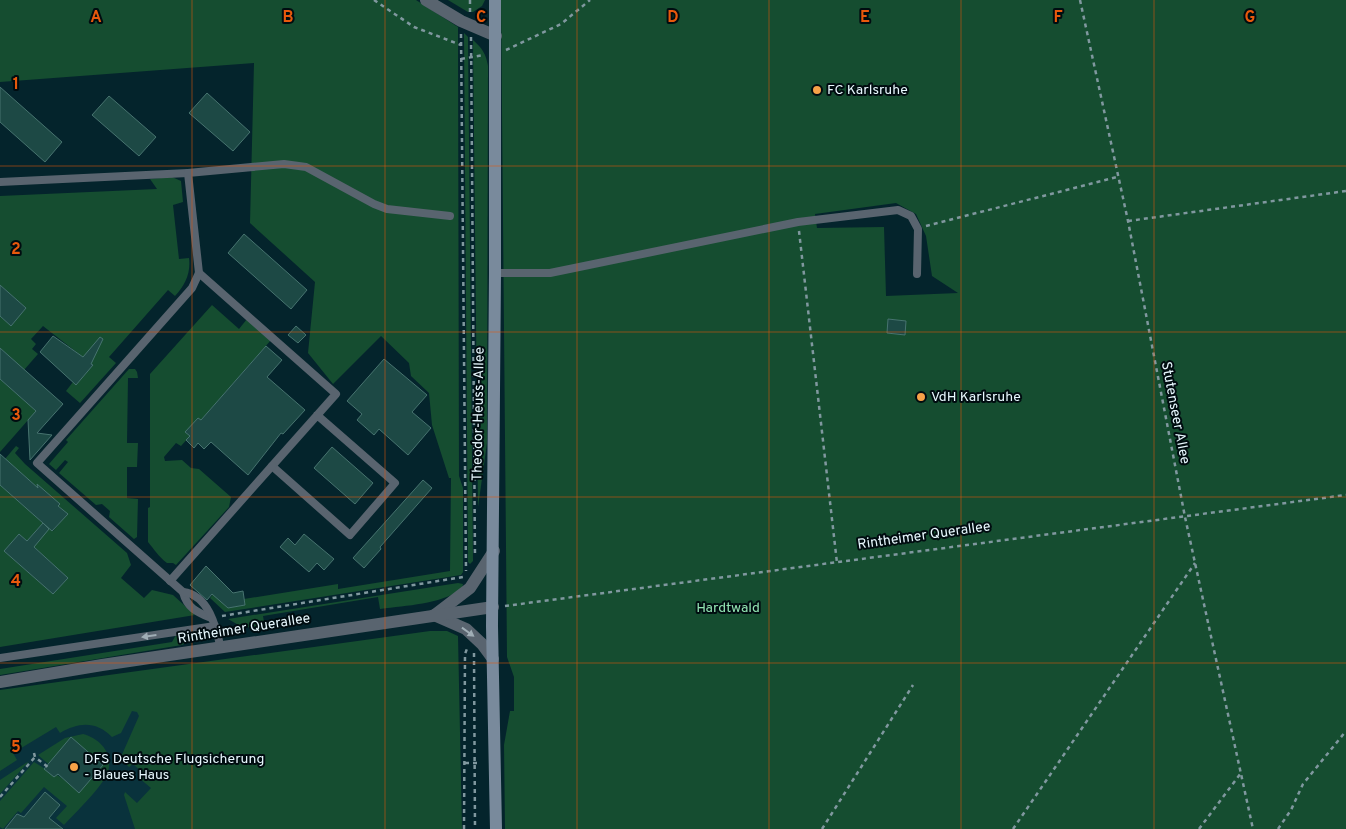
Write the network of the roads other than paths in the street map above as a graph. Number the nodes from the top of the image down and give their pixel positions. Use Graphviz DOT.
graph roads {
  1 [pos="426,0"];
  2 [pos="495,0"];
  3 [pos="496,36"];
  4 [pos="188,172"];
  5 [pos="0,182"];
  6 [pos="450,216"];
  7 [pos="199,273"];
  8 [pos="495,273"];
  9 [pos="917,274"];
  10 [pos="317,415"];
  11 [pos="272,466"];
  12 [pos="494,551"];
  13 [pos="170,581"];
  14 [pos="499,607"];
  15 [pos="434,615"];
  16 [pos="215,626"];
  17 [pos="221,649"];
  18 [pos="0,658"];
  19 [pos="493,659"];
  20 [pos="0,682"];
  21 [pos="496,829"];
  1 -- 3 [label="street"];
  2 -- 3 [label="main road, Theodor-Heuss-Allee"];
  3 -- 8 [label="main road, Theodor-Heuss-Allee"];
  4 -- 5 [label="lane"];
  4 -- 6 [label="lane"];
  4 -- 7 [label="lane"];
  7 -- 10 [label="lane"];
  7 -- 13 [label="lane"];
  8 -- 9 [label="lane"];
  8 -- 12 [label="main road, Theodor-Heuss-Allee"];
  10 -- 11 [label="lane"];
  10 -- 11 [label="lane"];
  11 -- 13 [label="lane"];
  12 -- 14 [label="main road, Theodor-Heuss-Allee"];
  12 -- 15 [label="street"];
  13 -- 16 [label="lane"];
  14 -- 15 [label="street, Rintheimer Querallee"];
  14 -- 19 [label="main road, Theodor-Heuss-Allee"];
  15 -- 17 [label="street, Rintheimer Querallee"];
  15 -- 19 [label="street, one-way"];
  16 -- 17 [label="lane"];
  16 -- 18 [label="lane, one-way"];
  17 -- 20 [label="street, Rintheimer Querallee"];
  19 -- 21 [label="main road, Theodor-Heuss-Allee"];
}
